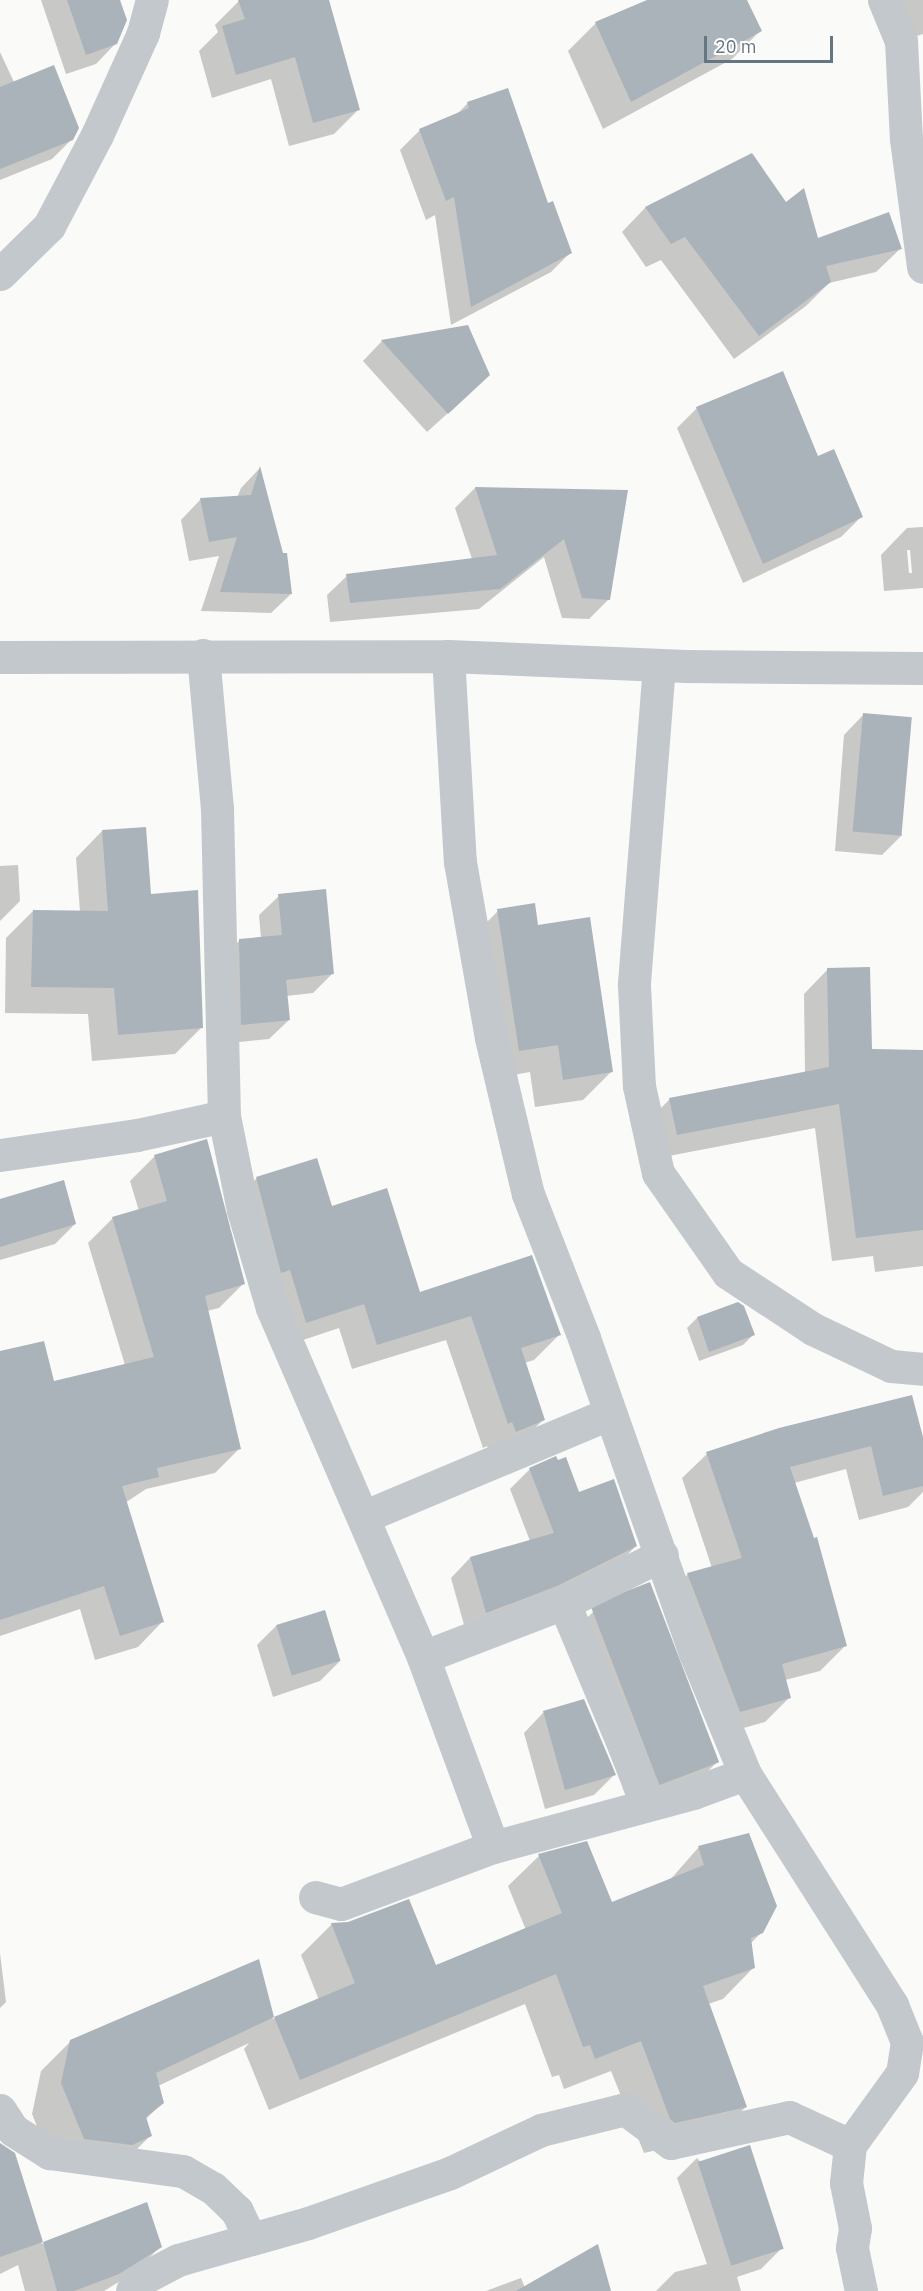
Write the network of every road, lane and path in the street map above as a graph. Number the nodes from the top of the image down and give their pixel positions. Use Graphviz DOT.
graph roads {
  1 [pos="152,0"];
  2 [pos="884,0"];
  3 [pos="923,267"];
  4 [pos="0,274"];
  5 [pos="202,655"];
  6 [pos="448,656"];
  7 [pos="0,657"];
  8 [pos="659,664"];
  9 [pos="923,668"];
  10 [pos="224,1116"];
  11 [pos="0,1155"];
  12 [pos="923,1369"];
  13 [pos="608,1414"];
  14 [pos="363,1517"];
  15 [pos="662,1555"];
  16 [pos="564,1603"];
  17 [pos="423,1658"];
  18 [pos="745,1774"];
  19 [pos="648,1804"];
  20 [pos="493,1847"];
  21 [pos="315,1897"];
  22 [pos="0,2110"];
  23 [pos="850,2145"];
  24 [pos="250,2239"];
  25 [pos="132,2291"];
  26 [pos="861,2291"];
  1 -- 4 [label="street"];
  2 -- 3 [label="street"];
  5 -- 6 [label="street"];
  5 -- 7 [label="street"];
  5 -- 10 [label="street"];
  6 -- 8 [label="street"];
  6 -- 13 [label="street"];
  8 -- 9 [label="street"];
  8 -- 12 [label="street"];
  10 -- 11 [label="street"];
  10 -- 14 [label="street"];
  13 -- 14 [label="street"];
  13 -- 15 [label="street"];
  14 -- 17 [label="street"];
  15 -- 16 [label="street"];
  15 -- 18 [label="street"];
  16 -- 17 [label="street"];
  16 -- 19 [label="street"];
  17 -- 20 [label="street"];
  18 -- 19 [label="street"];
  18 -- 23 [label="street"];
  19 -- 20 [label="street"];
  20 -- 21 [label="street"];
  22 -- 24 [label="street"];
  23 -- 24 [label="street"];
  23 -- 26 [label="street"];
  24 -- 25 [label="street"];
}
